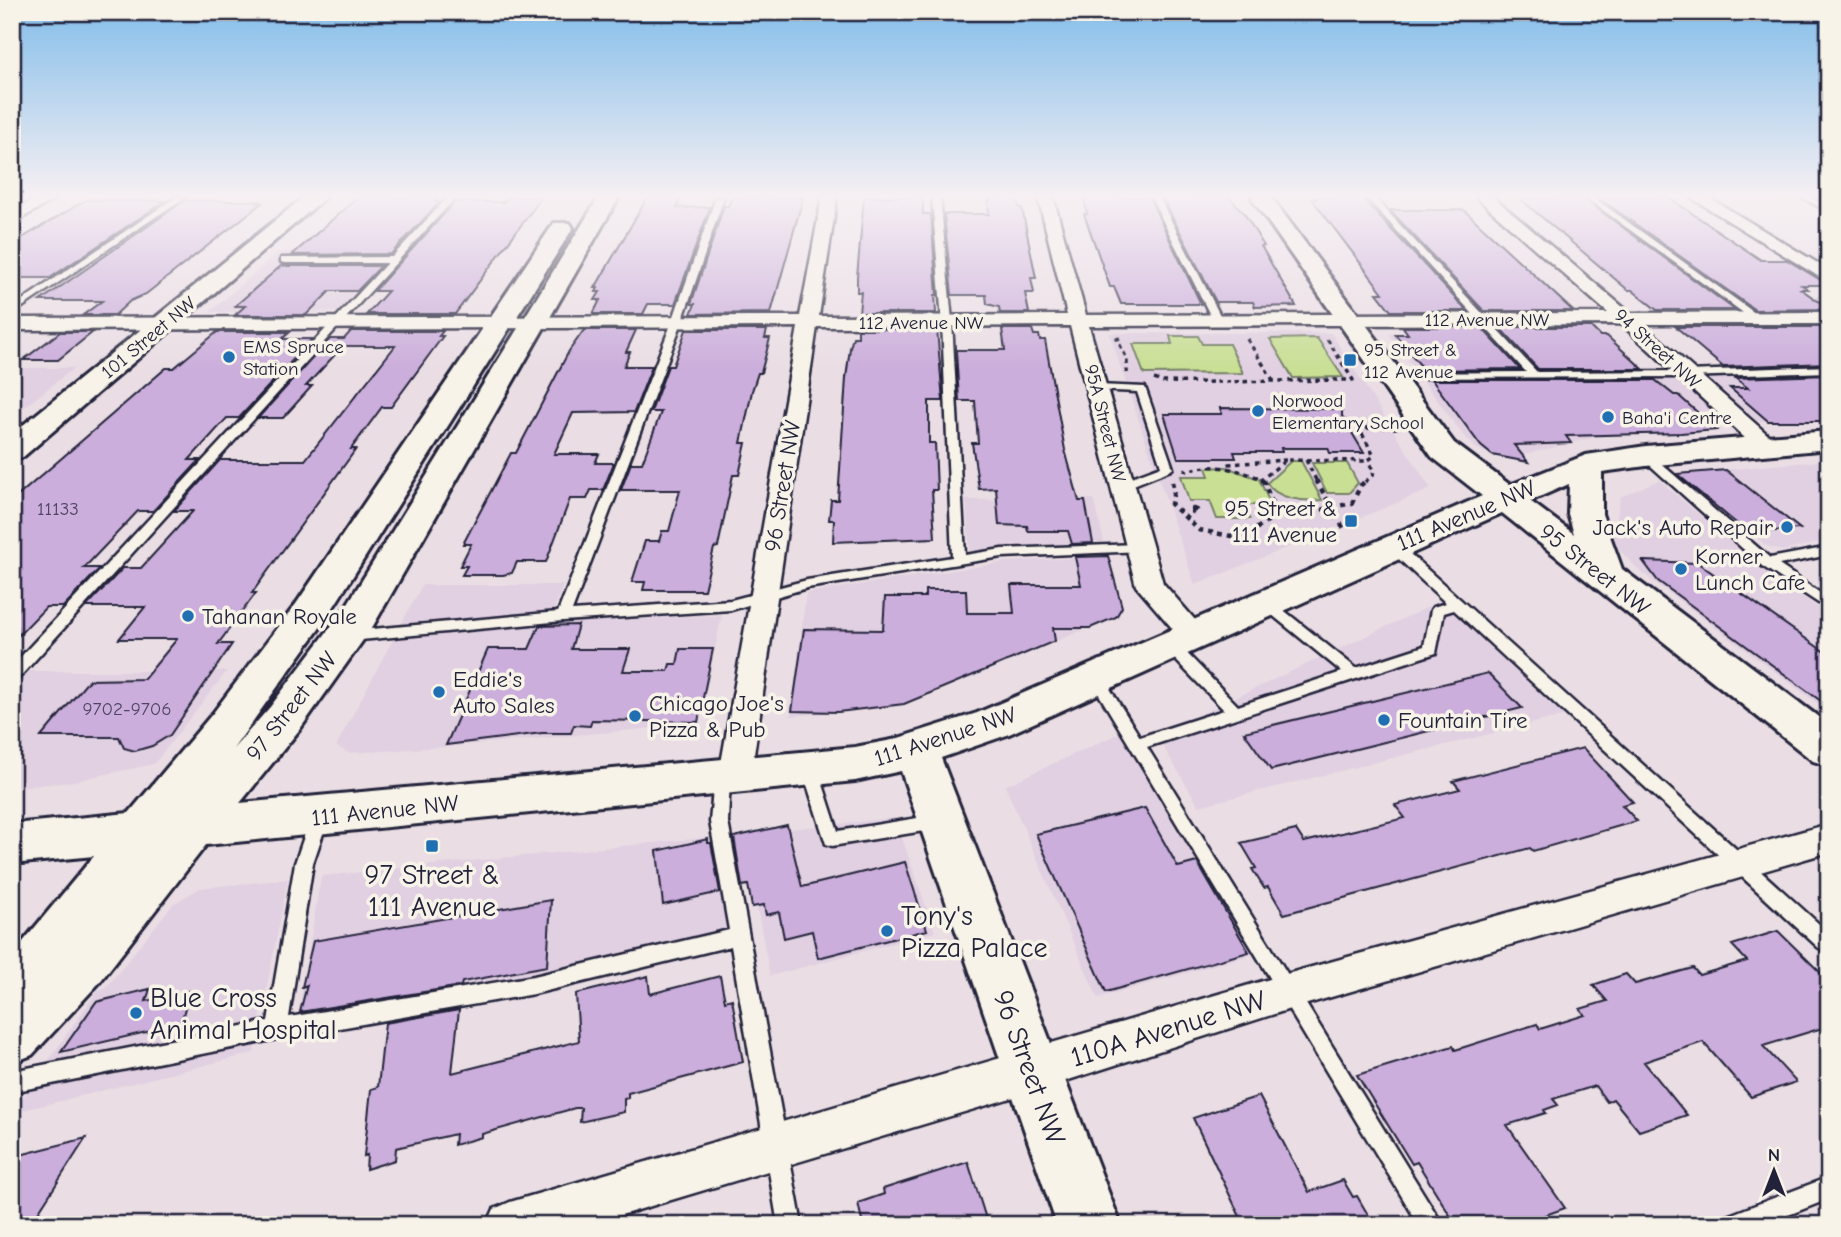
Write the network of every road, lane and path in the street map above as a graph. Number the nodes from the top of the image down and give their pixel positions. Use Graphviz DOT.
graph roads {
  1 [pos="95,255"];
  2 [pos="246,255"];
  3 [pos="398,255"];
  4 [pos="545,255"];
  5 [pos="575,255"];
  6 [pos="700,255"];
  7 [pos="820,255"];
  8 [pos="941,255"];
  9 [pos="1061,255"];
  10 [pos="1184,255"];
  11 [pos="1303,255"];
  12 [pos="1423,255"];
  13 [pos="1551,255"];
  14 [pos="1669,255"];
  15 [pos="1791,255"];
  16 [pos="284,260"];
  17 [pos="393,260"];
  18 [pos="1829,278"];
  19 [pos="12,311"];
  20 [pos="1625,318"];
  21 [pos="1756,318"];
  22 [pos="1829,318"];
  23 [pos="1482,319"];
  24 [pos="1351,320"];
  25 [pos="947,321"];
  26 [pos="1080,321"];
  27 [pos="1218,321"];
  28 [pos="677,322"];
  29 [pos="809,322"];
  30 [pos="336,323"];
  31 [pos="502,323"];
  32 [pos="536,323"];
  33 [pos="12,324"];
  34 [pos="163,324"];
  35 [pos="1237,337"];
  36 [pos="1319,337"];
  37 [pos="1126,338"];
  38 [pos="1829,369"];
  39 [pos="1686,373"];
  40 [pos="1534,375"];
  41 [pos="1389,376"];
  42 [pos="1130,377"];
  43 [pos="1149,378"];
  44 [pos="1273,380"];
  45 [pos="1097,387"];
  46 [pos="1399,428"];
  47 [pos="1829,440"];
  48 [pos="1767,446"];
  49 [pos="12,450"];
  50 [pos="1646,456"];
  51 [pos="1286,460"];
  52 [pos="1307,460"];
  53 [pos="1367,461"];
  54 [pos="1224,465"];
  55 [pos="1586,465"];
  56 [pos="1180,469"];
  57 [pos="1186,471"];
  58 [pos="1181,475"];
  59 [pos="1262,479"];
  60 [pos="1162,481"];
  61 [pos="1122,485"];
  62 [pos="1506,499"];
  63 [pos="1331,508"];
  64 [pos="1192,511"];
  65 [pos="1184,513"];
  66 [pos="1278,515"];
  67 [pos="1344,528"];
  68 [pos="1393,546"];
  69 [pos="1138,548"];
  70 [pos="1829,551"];
  71 [pos="959,560"];
  72 [pos="1767,563"];
  73 [pos="1606,577"];
  74 [pos="763,597"];
  75 [pos="1266,603"];
  76 [pos="1458,604"];
  77 [pos="1829,606"];
  78 [pos="563,616"];
  79 [pos="345,637"];
  80 [pos="1182,640"];
  81 [pos="1353,673"];
  82 [pos="12,676"];
  83 [pos="1096,678"];
  84 [pos="1235,712"];
  85 [pos="1137,744"];
  86 [pos="1829,749"];
  87 [pos="916,750"];
  88 [pos="809,768"];
  89 [pos="729,776"];
  90 [pos="320,816"];
  91 [pos="940,821"];
  92 [pos="191,828"];
  93 [pos="139,834"];
  94 [pos="1829,838"];
  95 [pos="12,844"];
  96 [pos="1737,862"];
  97 [pos="739,936"];
  98 [pos="1829,945"];
  99 [pos="1290,991"];
  100 [pos="12,996"];
  101 [pos="277,1029"];
  102 [pos="12,1036"];
  103 [pos="1031,1070"];
  104 [pos="12,1082"];
  105 [pos="776,1147"];
  106 [pos="1829,1188"];
  107 [pos="510,1225"];
  108 [pos="790,1225"];
  109 [pos="1089,1225"];
  110 [pos="1432,1225"];
  111 [pos="1732,1225"];
  1 -- 19 [label="lane"];
  2 -- 34 [label="main road, 101 Street NW"];
  3 -- 17 [label="lane"];
  4 -- 31 [label="main road, 97 Street NW"];
  5 -- 32 [label="main road, 97 Street NW"];
  6 -- 28 [label="lane"];
  7 -- 29 [label="street, 96 Street NW"];
  8 -- 25 [label="lane"];
  9 -- 26 [label="street, 95A Street NW"];
  10 -- 27 [label="lane"];
  11 -- 24 [label="main road, 95 Street NW"];
  12 -- 23 [label="lane"];
  13 -- 20 [label="street, 94 Street NW"];
  14 -- 21 [label="lane"];
  15 -- 18 [label="street"];
  16 -- 17 [label="lane"];
  17 -- 30 [label="lane"];
  20 -- 21 [label="street, 112 Avenue NW"];
  20 -- 23 [label="street, 112 Avenue NW"];
  20 -- 39 [label="street, 94 Street NW"];
  21 -- 22 [label="street, 112 Avenue NW"];
  23 -- 24 [label="street, 112 Avenue NW"];
  23 -- 40 [label="lane"];
  24 -- 27 [label="street, 112 Avenue NW"];
  24 -- 41 [label="main road, 95 Street NW"];
  25 -- 26 [label="street, 112 Avenue NW"];
  25 -- 29 [label="street, 112 Avenue NW"];
  25 -- 71 [label="lane"];
  26 -- 27 [label="street, 112 Avenue NW"];
  26 -- 45 [label="street, 95A Street NW"];
  28 -- 29 [label="street, 112 Avenue NW"];
  28 -- 32 [label="street, 112 Avenue NW"];
  28 -- 78 [label="lane"];
  29 -- 74 [label="street, 96 Street NW"];
  30 -- 31 [label="street, 112 Avenue NW"];
  30 -- 34 [label="street, 112 Avenue NW"];
  30 -- 82 [label="lane"];
  31 -- 32 [label="street, 112 Avenue NW"];
  31 -- 93 [label="main road, 97 Street NW"];
  32 -- 79 [label="main road, 97 Street NW"];
  33 -- 34 [label="street, 112 Avenue NW"];
  34 -- 49 [label="main road, 101 Street NW"];
  35 -- 44 [label="path"];
  36 -- 44 [label="path"];
  37 -- 42 [label="path"];
  38 -- 39 [label="lane"];
  39 -- 40 [label="lane"];
  39 -- 48 [label="street, 94 Street NW"];
  40 -- 41 [label="lane"];
  41 -- 62 [label="main road, 95 Street NW"];
  43 -- 44 [label="path"];
  45 -- 61 [label="street, 95A Street NW"];
  45 -- 61 [label="lane"];
  46 -- 53 [label="path"];
  47 -- 48 [label="main road, 111 Avenue NW"];
  48 -- 50 [label="main road, 111 Avenue NW"];
  50 -- 55 [label="main road, 111 Avenue NW"];
  50 -- 72 [label="lane"];
  51 -- 52 [label="path"];
  51 -- 54 [label="path"];
  51 -- 59 [label="path"];
  52 -- 53 [label="path"];
  52 -- 63 [label="path"];
  53 -- 63 [label="path"];
  54 -- 57 [label="path"];
  54 -- 59 [label="path"];
  55 -- 62 [label="main road, 111 Avenue NW"];
  55 -- 73 [label="main road"];
  56 -- 57 [label="path"];
  57 -- 58 [label="path"];
  59 -- 66 [label="path"];
  60 -- 65 [label="path"];
  61 -- 69 [label="street, 95A Street NW"];
  62 -- 68 [label="main road, 111 Avenue NW"];
  62 -- 73 [label="main road, 95 Street NW"];
  63 -- 66 [label="path"];
  63 -- 67 [label="path"];
  64 -- 65 [label="path"];
  65 -- 66 [label="path"];
  68 -- 75 [label="main road, 111 Avenue NW"];
  68 -- 76 [label="lane"];
  69 -- 71 [label="lane"];
  69 -- 80 [label="street, 95A Street NW"];
  70 -- 72 [label="lane"];
  71 -- 74 [label="lane"];
  72 -- 77 [label="lane"];
  73 -- 86 [label="main road, 95 Street NW"];
  74 -- 78 [label="lane"];
  74 -- 89 [label="street, 96 Street NW"];
  75 -- 80 [label="main road, 111 Avenue NW"];
  75 -- 81 [label="lane"];
  76 -- 81 [label="lane"];
  76 -- 96 [label="lane"];
  78 -- 79 [label="lane"];
  79 -- 92 [label="main road, 97 Street NW"];
  80 -- 83 [label="main road, 111 Avenue NW"];
  80 -- 84 [label="lane"];
  81 -- 84 [label="lane"];
  83 -- 85 [label="lane"];
  83 -- 87 [label="main road, 111 Avenue NW"];
  84 -- 85 [label="lane"];
  85 -- 99 [label="lane"];
  87 -- 88 [label="main road, 111 Avenue NW"];
  87 -- 91 [label="main road, 96 Street NW"];
  88 -- 89 [label="main road, 111 Avenue NW"];
  88 -- 91 [label="lane"];
  89 -- 90 [label="main road, 111 Avenue NW"];
  89 -- 97 [label="lane"];
  90 -- 92 [label="main road, 111 Avenue NW"];
  90 -- 101 [label="lane"];
  91 -- 103 [label="main road, 96 Street NW"];
  92 -- 93 [label="main road, 111 Avenue NW"];
  92 -- 102 [label="main road, 97 Street NW"];
  93 -- 95 [label="main road, 111 Avenue NW"];
  93 -- 100 [label="main road, 97 Street NW"];
  94 -- 96 [label="street, 110A Avenue NW"];
  96 -- 98 [label="lane"];
  96 -- 99 [label="street, 110A Avenue NW"];
  97 -- 101 [label="lane"];
  97 -- 105 [label="lane"];
  99 -- 103 [label="street, 110A Avenue NW"];
  99 -- 110 [label="lane"];
  101 -- 104 [label="lane"];
  103 -- 105 [label="street, 110A Avenue NW"];
  103 -- 109 [label="main road, 96 Street NW"];
  105 -- 107 [label="street, 110A Avenue NW"];
  105 -- 108 [label="lane"];
  106 -- 111 [label="lane"];
}
